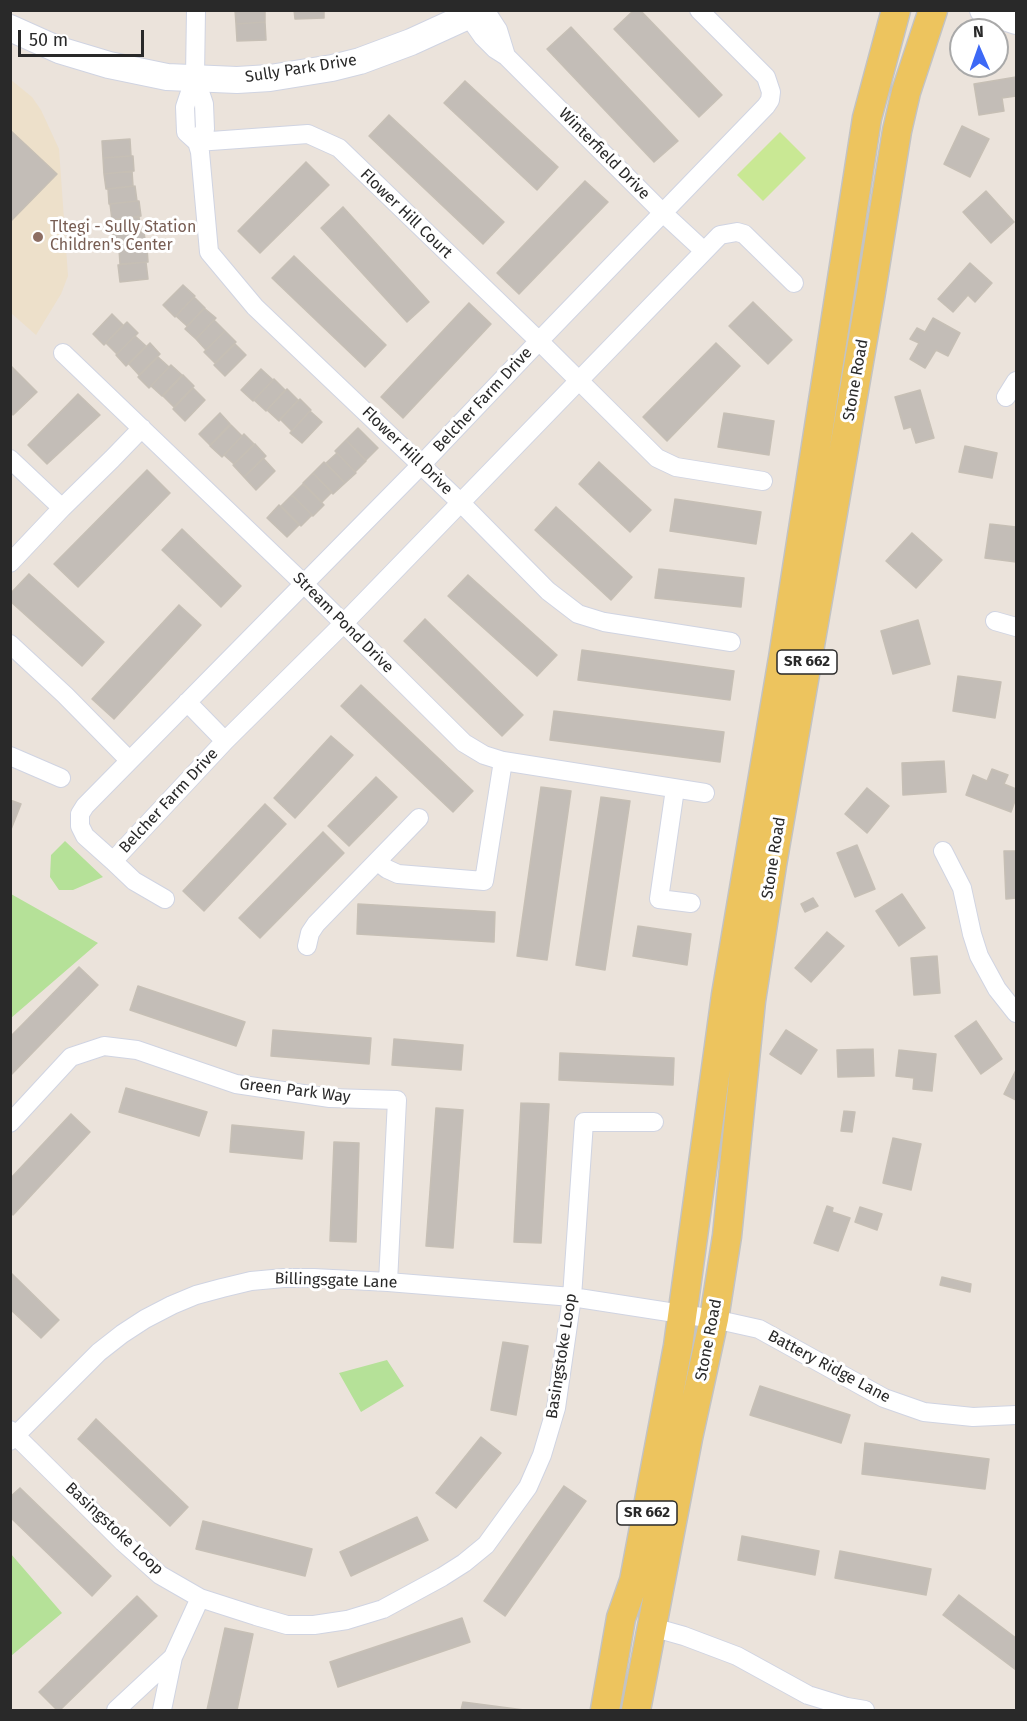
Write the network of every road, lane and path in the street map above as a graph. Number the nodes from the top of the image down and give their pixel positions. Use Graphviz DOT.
graph roads {
  1 [pos="196,10"];
  2 [pos="699,10"];
  3 [pos="896,10"];
  4 [pos="933,10"];
  5 [pos="983,10"];
  6 [pos="474,12"];
  7 [pos="1017,21"];
  8 [pos="10,28"];
  9 [pos="195,77"];
  10 [pos="197,142"];
  11 [pos="663,213"];
  12 [pos="703,250"];
  13 [pos="794,283"];
  14 [pos="539,341"];
  15 [pos="63,353"];
  16 [pos="579,380"];
  17 [pos="1017,381"];
  18 [pos="1006,397"];
  19 [pos="142,428"];
  20 [pos="10,459"];
  21 [pos="421,465"];
  22 [pos="763,482"];
  23 [pos="461,503"];
  24 [pos="62,508"];
  25 [pos="10,563"];
  26 [pos="304,584"];
  27 [pos="995,621"];
  28 [pos="343,624"];
  29 [pos="1017,627"];
  30 [pos="731,642"];
  31 [pos="12,649"];
  32 [pos="188,702"];
  33 [pos="225,741"];
  34 [pos="10,756"];
  35 [pos="129,760"];
  36 [pos="503,761"];
  37 [pos="61,778"];
  38 [pos="675,789"];
  39 [pos="705,793"];
  40 [pos="418,818"];
  41 [pos="943,851"];
  42 [pos="113,861"];
  43 [pos="378,862"];
  44 [pos="165,899"];
  45 [pos="691,903"];
  46 [pos="307,946"];
  47 [pos="1017,1013"];
  48 [pos="654,1122"];
  49 [pos="10,1123"];
  50 [pos="388,1282"];
  51 [pos="572,1297"];
  52 [pos="683,1314"];
  53 [pos="714,1319"];
  54 [pos="1017,1415"];
  55 [pos="12,1436"];
  56 [pos="200,1598"];
  57 [pos="652,1627"];
  58 [pos="173,1656"];
  59 [pos="116,1710"];
  60 [pos="162,1710"];
  61 [pos="605,1710"];
  62 [pos="636,1710"];
  63 [pos="865,1710"];
  1 -- 9 [label="street, Flower Hill Drive"];
  2 -- 11 [label="street, Belcher Farm Drive"];
  3 -- 52 [label="main road, Stone Road / SR 662"];
  4 -- 53 [label="main road, Stone Road / SR 662"];
  5 -- 7 [label="street"];
  6 -- 9 [label="street, Sully Park Drive"];
  6 -- 11 [label="street, Winterfield Drive"];
  8 -- 9 [label="street, Sully Park Drive"];
  9 -- 10 [label="street, Flower Hill Drive"];
  10 -- 14 [label="street, Flower Hill Court"];
  10 -- 21 [label="street, Flower Hill Drive"];
  11 -- 12 [label="street, Winterfield Drive"];
  11 -- 14 [label="street, Belcher Farm Drive"];
  12 -- 13 [label="street, Belcher Farm Drive"];
  12 -- 16 [label="street, Belcher Farm Drive"];
  14 -- 16 [label="street, Flower Hill Court"];
  14 -- 21 [label="street, Belcher Farm Drive"];
  15 -- 19 [label="street, Stream Pond Drive"];
  16 -- 22 [label="street, Flower Hill Court"];
  16 -- 23 [label="street, Belcher Farm Drive"];
  17 -- 18 [label="street"];
  19 -- 24 [label="street"];
  19 -- 26 [label="street, Stream Pond Drive"];
  20 -- 24 [label="street"];
  21 -- 23 [label="street, Flower Hill Drive"];
  21 -- 26 [label="street, Belcher Farm Drive"];
  23 -- 28 [label="street, Belcher Farm Drive"];
  23 -- 30 [label="street, Flower Hill Drive"];
  24 -- 25 [label="street"];
  26 -- 28 [label="street, Stream Pond Drive"];
  26 -- 32 [label="street, Belcher Farm Drive"];
  27 -- 29 [label="street"];
  28 -- 33 [label="street, Belcher Farm Drive"];
  28 -- 36 [label="street, Stream Pond Drive"];
  31 -- 35 [label="street"];
  32 -- 33 [label="street, Belcher Farm Drive"];
  32 -- 35 [label="street, Belcher Farm Drive"];
  33 -- 42 [label="street, Belcher Farm Drive"];
  34 -- 37 [label="street"];
  35 -- 42 [label="street, Belcher Farm Drive"];
  36 -- 38 [label="street, Stream Pond Drive"];
  36 -- 43 [label="street"];
  38 -- 39 [label="street, Stream Pond Drive"];
  38 -- 45 [label="street"];
  40 -- 43 [label="street"];
  41 -- 47 [label="street"];
  42 -- 44 [label="street, Belcher Farm Drive"];
  43 -- 46 [label="street"];
  48 -- 51 [label="street, Basingstoke Loop"];
  49 -- 50 [label="street, Green Park Way"];
  50 -- 51 [label="street, Billingsgate Lane"];
  50 -- 55 [label="street, Billingsgate Lane"];
  51 -- 52 [label="street, Billingsgate Lane"];
  51 -- 56 [label="street, Basingstoke Loop"];
  52 -- 53 [label="street, Billingsgate Lane"];
  52 -- 61 [label="main road, Stone Road / SR 662"];
  53 -- 54 [label="street, Battery Ridge Lane"];
  53 -- 57 [label="main road, Stone Road / SR 662"];
  55 -- 56 [label="street, Basingstoke Loop"];
  56 -- 58 [label="street"];
  57 -- 62 [label="main road, Stone Road / SR 662"];
  57 -- 63 [label="street"];
  58 -- 59 [label="street"];
  58 -- 60 [label="street"];
}
